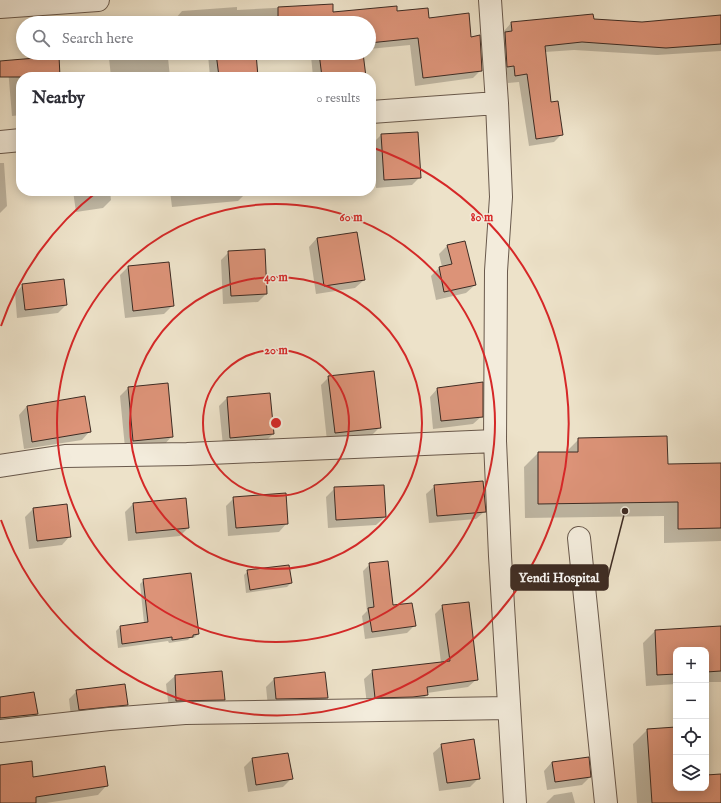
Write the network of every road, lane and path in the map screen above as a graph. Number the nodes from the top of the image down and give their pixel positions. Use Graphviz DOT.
graph roads {
  1 [pos="98,0"];
  2 [pos="490,0"];
  3 [pos="0,6"];
  4 [pos="497,103"];
  5 [pos="376,112"];
  6 [pos="16,140"];
  7 [pos="0,142"];
  8 [pos="495,442"];
  9 [pos="0,466"];
  10 [pos="579,538"];
  11 [pos="509,708"];
  12 [pos="0,730"];
  13 [pos="515,803"];
  14 [pos="606,803"];
  1 -- 3 [label="street"];
  2 -- 4 [label="street"];
  4 -- 5 [label="street"];
  4 -- 8 [label="street"];
  6 -- 7 [label="street"];
  8 -- 9 [label="street"];
  8 -- 11 [label="street"];
  10 -- 14 [label="street"];
  11 -- 12 [label="street"];
  11 -- 13 [label="street"];
}
